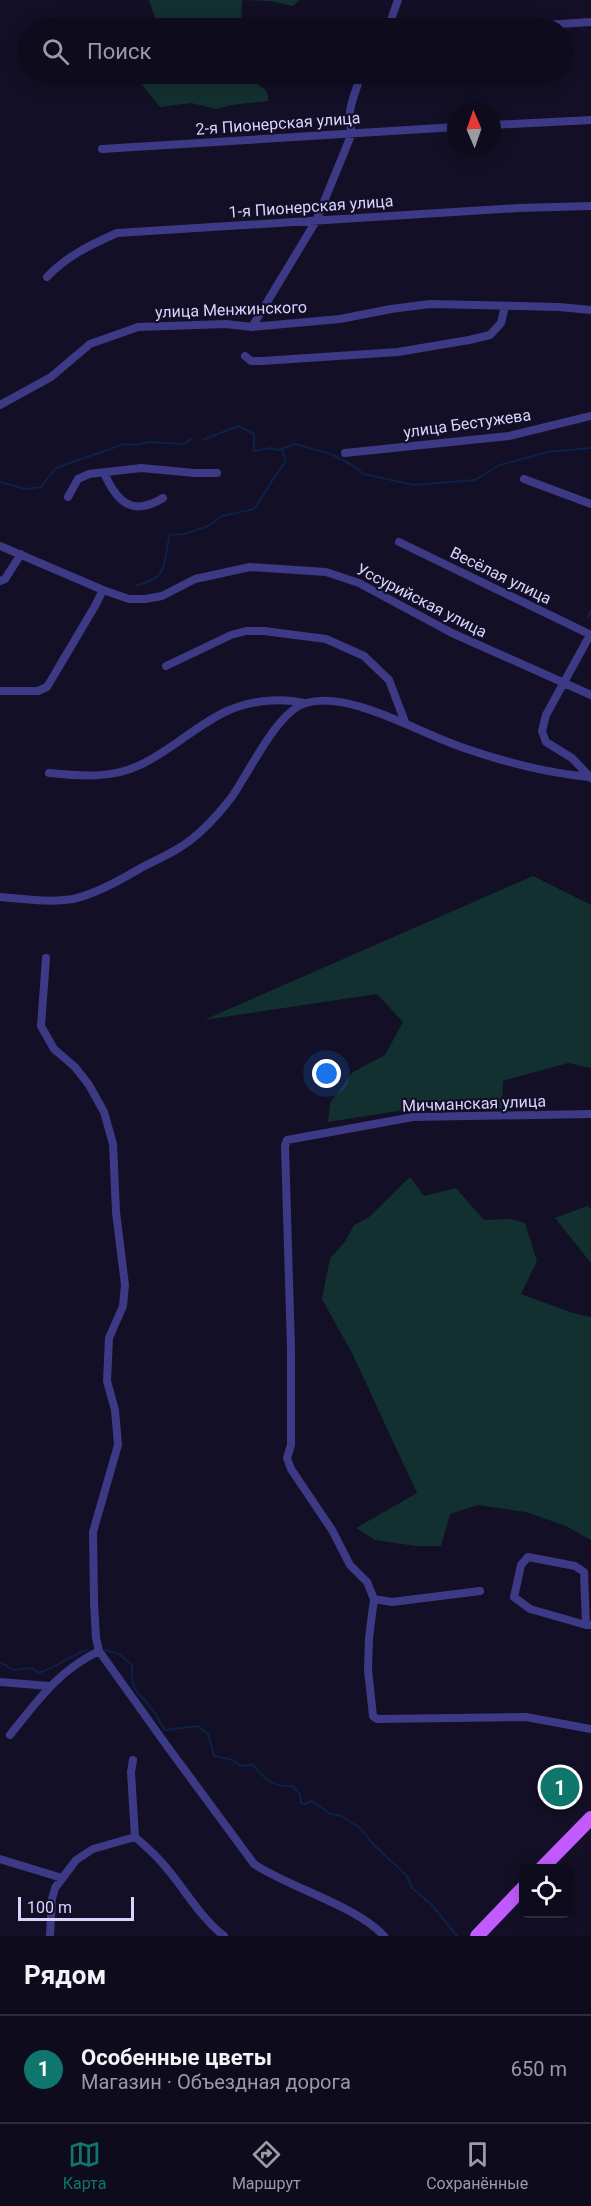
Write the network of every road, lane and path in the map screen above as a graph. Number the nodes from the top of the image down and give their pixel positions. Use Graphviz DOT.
graph roads {
  1 [pos="398,0"];
  2 [pos="392,18"];
  3 [pos="591,22"];
  4 [pos="573,23"];
  5 [pos="358,84"];
  6 [pos="591,120"];
  7 [pos="501,125"];
  8 [pos="447,128"];
  9 [pos="352,133"];
  10 [pos="102,149"];
  11 [pos="591,206"];
  12 [pos="316,221"];
  13 [pos="47,277"];
  14 [pos="505,306"];
  15 [pos="591,310"];
  16 [pos="252,327"];
  17 [pos="245,356"];
  18 [pos="0,405"];
  19 [pos="591,416"];
  20 [pos="345,453"];
  21 [pos="104,473"];
  22 [pos="217,473"];
  23 [pos="524,478"];
  24 [pos="68,497"];
  25 [pos="163,498"];
  26 [pos="591,504"];
  27 [pos="399,542"];
  28 [pos="0,546"];
  29 [pos="21,554"];
  30 [pos="0,581"];
  31 [pos="103,590"];
  32 [pos="591,635"];
  33 [pos="166,666"];
  34 [pos="563,682"];
  35 [pos="0,691"];
  36 [pos="591,695"];
  37 [pos="304,703"];
  38 [pos="405,722"];
  39 [pos="49,773"];
  40 [pos="590,777"];
  41 [pos="0,897"];
  42 [pos="46,958"];
  43 [pos="591,1114"];
  44 [pos="480,1591"];
  45 [pos="374,1599"];
  46 [pos="589,1625"];
  47 [pos="99,1651"];
  48 [pos="0,1682"];
  49 [pos="49,1686"];
  50 [pos="591,1729"];
  51 [pos="10,1735"];
  52 [pos="133,1760"];
  53 [pos="591,1818"];
  54 [pos="135,1837"];
  55 [pos="0,1859"];
  56 [pos="547,1864"];
  57 [pos="62,1878"];
  58 [pos="519,1892"];
  59 [pos="50,1936"];
  60 [pos="224,1936"];
  61 [pos="384,1936"];
  62 [pos="477,1936"];
  1 -- 2 [label="street"];
  3 -- 4 [label="street"];
  5 -- 9 [label="street"];
  6 -- 7 [label="street"];
  8 -- 9 [label="street, 2-я Пионерская улица"];
  9 -- 10 [label="street, 2-я Пионерская улица"];
  9 -- 12 [label="street"];
  11 -- 12 [label="street, 1-я Пионерская улица"];
  12 -- 13 [label="street, 1-я Пионерская улица"];
  12 -- 16 [label="street"];
  14 -- 15 [label="street, улица Менжинского"];
  14 -- 16 [label="street, улица Менжинского"];
  14 -- 17 [label="street"];
  16 -- 18 [label="street, улица Менжинского"];
  19 -- 20 [label="street, улица Бестужева"];
  21 -- 22 [label="street"];
  21 -- 24 [label="street"];
  21 -- 25 [label="street"];
  23 -- 26 [label="street"];
  27 -- 32 [label="street, Весёлая улица"];
  28 -- 29 [label="street"];
  29 -- 30 [label="street"];
  29 -- 31 [label="street"];
  31 -- 34 [label="street, Уссурийская улица"];
  31 -- 35 [label="street"];
  32 -- 34 [label="street"];
  33 -- 38 [label="street"];
  34 -- 36 [label="street, Уссурийская улица"];
  34 -- 40 [label="street"];
  37 -- 38 [label="street"];
  37 -- 39 [label="street"];
  37 -- 41 [label="street"];
  38 -- 40 [label="street"];
  42 -- 47 [label="street"];
  43 -- 45 [label="street, Мичманская улица"];
  44 -- 45 [label="street"];
  45 -- 50 [label="street"];
  46 -- 46 [label="street"];
  47 -- 49 [label="street"];
  47 -- 61 [label="street"];
  48 -- 49 [label="street"];
  49 -- 51 [label="street"];
  52 -- 54 [label="street"];
  53 -- 56 [label="main road"];
  54 -- 57 [label="street"];
  54 -- 60 [label="street"];
  55 -- 57 [label="street"];
  57 -- 59 [label="street"];
  58 -- 62 [label="main road"];
}
